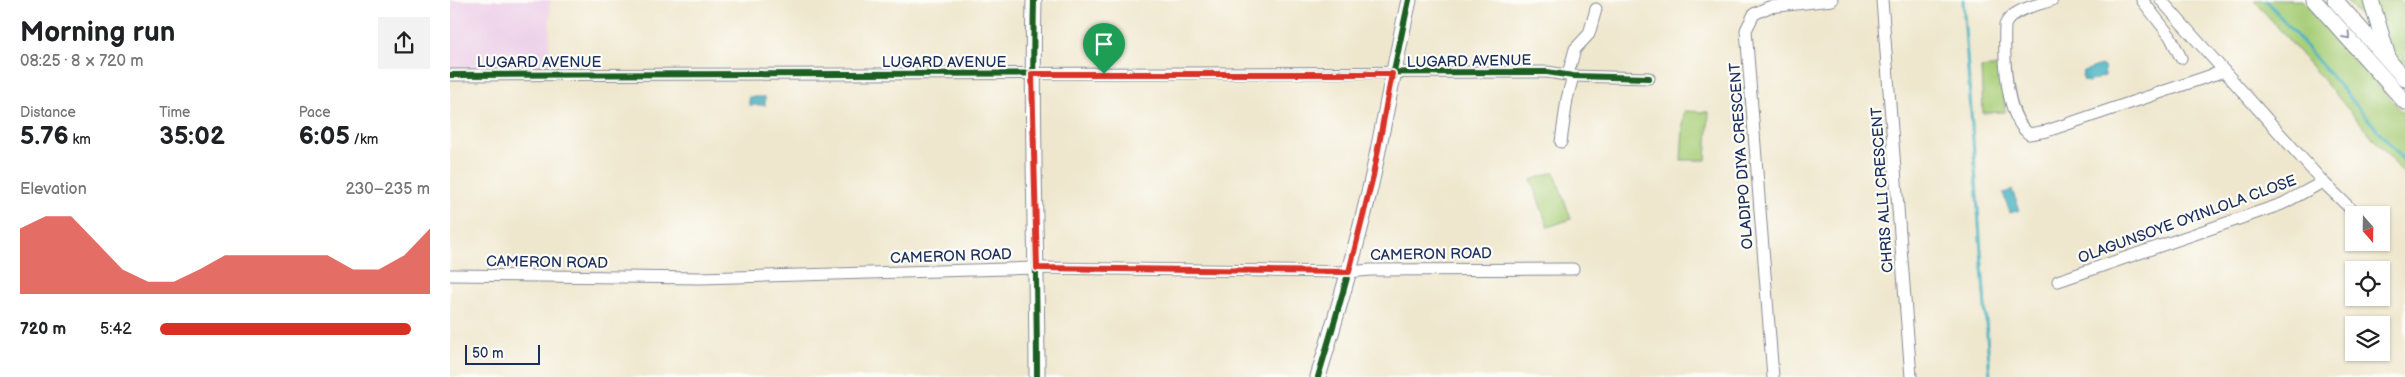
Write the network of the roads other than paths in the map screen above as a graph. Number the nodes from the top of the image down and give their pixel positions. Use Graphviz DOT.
graph roads {
  1 [pos="1034,0"];
  2 [pos="1409,0"];
  3 [pos="1832,0"];
  4 [pos="1882,0"];
  5 [pos="2052,0"];
  6 [pos="2142,0"];
  7 [pos="2161,0"];
  8 [pos="2314,0"];
  9 [pos="2335,0"];
  10 [pos="2371,0"];
  11 [pos="1596,9"];
  12 [pos="2181,58"];
  13 [pos="2389,60"];
  14 [pos="2224,71"];
  15 [pos="1032,74"];
  16 [pos="1392,74"];
  17 [pos="450,75"];
  18 [pos="1571,75"];
  19 [pos="1648,78"];
  20 [pos="2405,79"];
  21 [pos="2405,102"];
  22 [pos="1562,142"];
  23 [pos="2323,182"];
  24 [pos="2348,206"];
  25 [pos="1037,268"];
  26 [pos="1573,269"];
  27 [pos="1349,272"];
  28 [pos="450,275"];
  29 [pos="2058,281"];
  30 [pos="1036,377"];
  31 [pos="1318,377"];
  32 [pos="1773,377"];
  33 [pos="1912,377"];
  1 -- 15 [label="main road"];
  2 -- 16 [label="main road"];
  3 -- 32 [label="street, OLADIPO DIYA CRESCENT"];
  4 -- 33 [label="street, CHRIS ALLI CRESCENT"];
  5 -- 14 [label="street"];
  6 -- 12 [label="street"];
  7 -- 14 [label="street"];
  8 -- 21 [label="main road, one-way"];
  9 -- 13 [label="main road"];
  10 -- 13 [label="main road"];
  11 -- 18 [label="street"];
  13 -- 20 [label="main road"];
  14 -- 23 [label="street"];
  15 -- 16 [label="street, LUGARD AVENUE"];
  15 -- 17 [label="street, LUGARD AVENUE"];
  15 -- 25 [label="main road"];
  16 -- 18 [label="street, LUGARD AVENUE"];
  16 -- 27 [label="main road"];
  18 -- 19 [label="street, LUGARD AVENUE"];
  18 -- 22 [label="street"];
  23 -- 24 [label="street"];
  23 -- 29 [label="street, OLAGUNSOYE OYINLOLA CLOSE"];
  25 -- 27 [label="street, CAMERON ROAD"];
  25 -- 28 [label="street, CAMERON ROAD"];
  25 -- 30 [label="main road"];
  26 -- 27 [label="street, CAMERON ROAD"];
  27 -- 31 [label="main road"];
}
